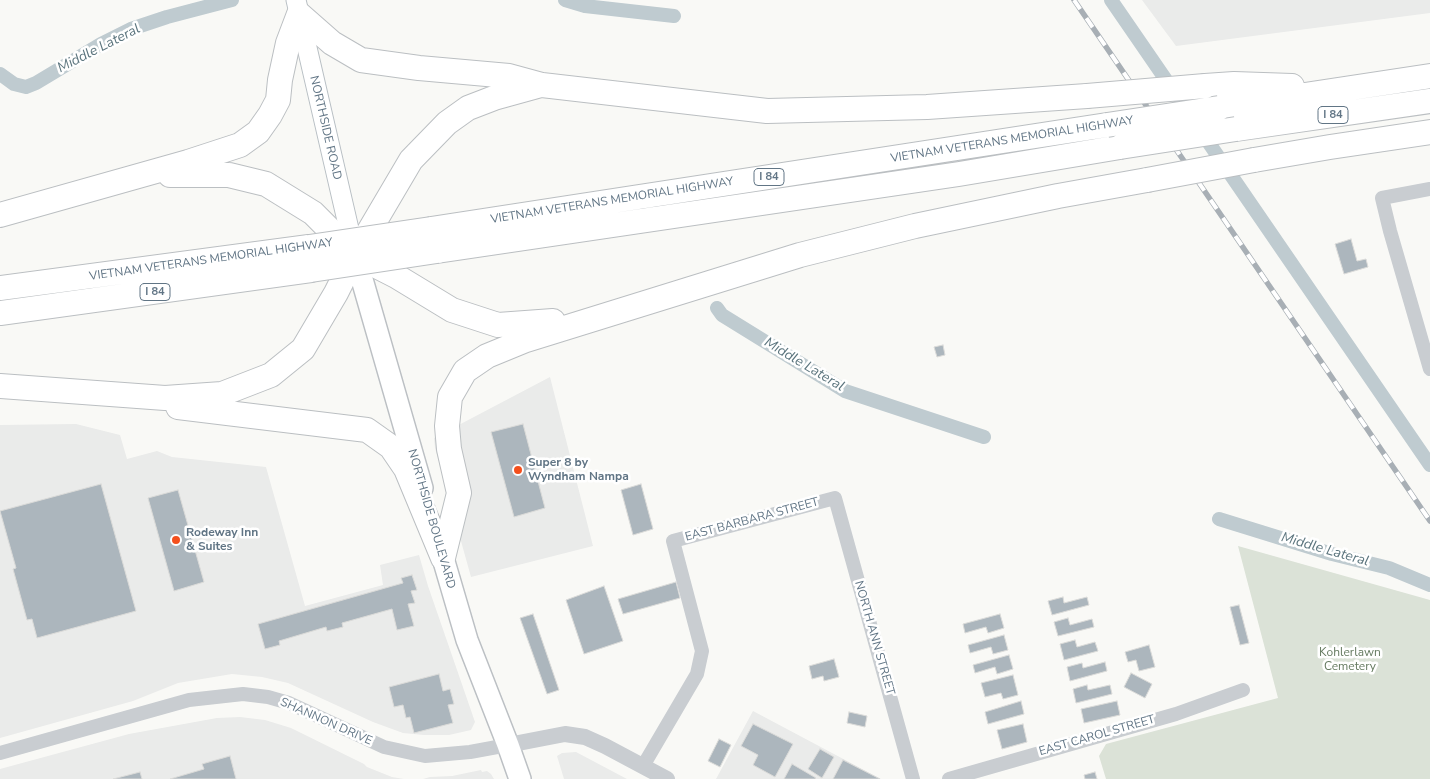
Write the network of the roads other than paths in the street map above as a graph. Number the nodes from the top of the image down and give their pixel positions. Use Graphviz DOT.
graph roads {
  1 [pos="297,7"];
  2 [pos="1430,76"];
  3 [pos="542,85"];
  4 [pos="1346,88"];
  5 [pos="1430,101"];
  6 [pos="1430,132"];
  7 [pos="125,179"];
  8 [pos="1430,189"];
  9 [pos="0,215"];
  10 [pos="434,240"];
  11 [pos="355,255"];
  12 [pos="0,288"];
  13 [pos="628,309"];
  14 [pos="0,313"];
  15 [pos="1430,369"];
  16 [pos="0,386"];
  17 [pos="105,394"];
  18 [pos="835,498"];
  19 [pos="443,558"];
  20 [pos="1243,690"];
  21 [pos="508,745"];
  22 [pos="0,753"];
  23 [pos="643,766"];
  24 [pos="520,779"];
  25 [pos="667,779"];
  26 [pos="913,779"];
  27 [pos="949,779"];
  1 -- 3 [label="highway"];
  1 -- 7 [label="highway"];
  1 -- 11 [label="main road, NORTHSIDE ROAD"];
  2 -- 4 [label="highway, VIETNAM VETERANS MEMORIAL HIGHWAY / I 84"];
  3 -- 4 [label="highway, bridge"];
  3 -- 11 [label="highway"];
  4 -- 10 [label="highway, VIETNAM VETERANS MEMORIAL HIGHWAY / I 84, bridge"];
  5 -- 10 [label="highway, VIETNAM VETERANS MEMORIAL HIGHWAY / I 84, bridge"];
  6 -- 13 [label="highway, bridge"];
  7 -- 9 [label="highway"];
  7 -- 11 [label="highway"];
  8 -- 15 [label="street"];
  10 -- 12 [label="highway, VIETNAM VETERANS MEMORIAL HIGHWAY / I 84, bridge"];
  10 -- 14 [label="highway, VIETNAM VETERANS MEMORIAL HIGHWAY / I 84, bridge"];
  11 -- 13 [label="highway"];
  11 -- 17 [label="highway"];
  11 -- 19 [label="main road, NORTHSIDE BOULEVARD"];
  13 -- 19 [label="highway"];
  16 -- 17 [label="highway"];
  17 -- 19 [label="highway"];
  18 -- 23 [label="street, EAST BARBARA STREET"];
  18 -- 26 [label="street, NORTH ANN STREET"];
  19 -- 21 [label="main road, NORTHSIDE BOULEVARD"];
  20 -- 27 [label="street, EAST CAROL STREET"];
  21 -- 22 [label="street, SHANNON DRIVE"];
  21 -- 23 [label="street"];
  21 -- 24 [label="main road, NORTHSIDE BOULEVARD"];
  23 -- 25 [label="street"];
}
